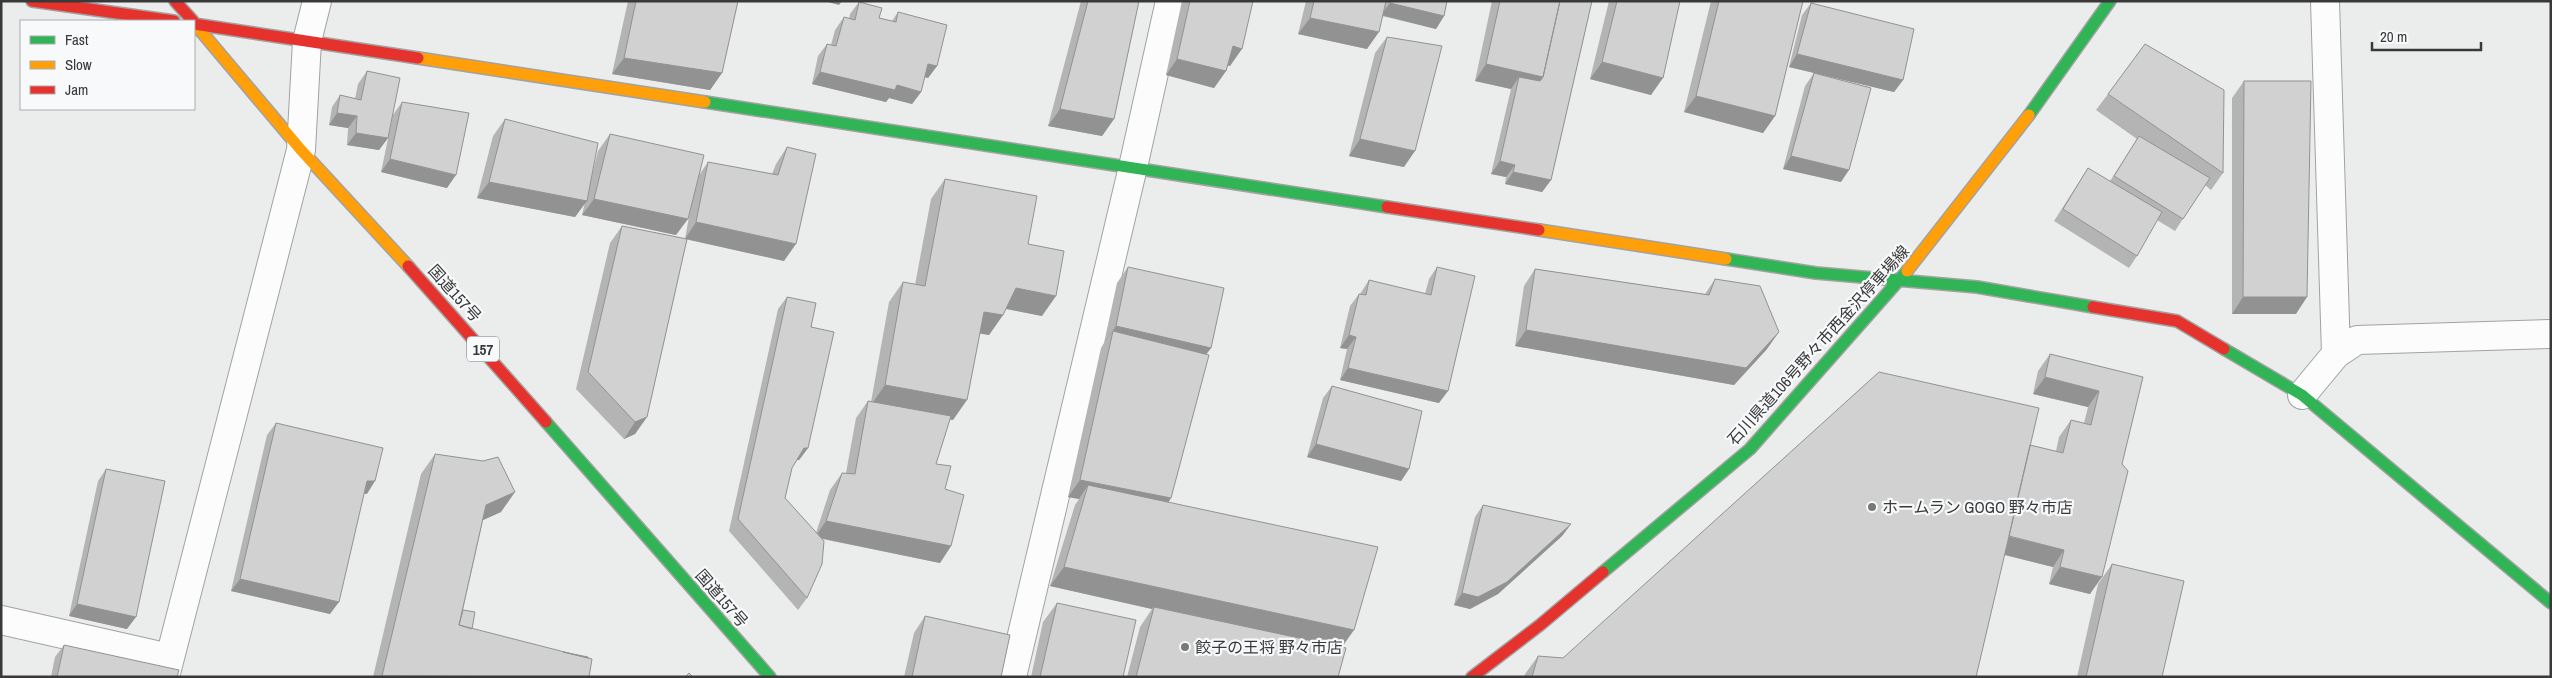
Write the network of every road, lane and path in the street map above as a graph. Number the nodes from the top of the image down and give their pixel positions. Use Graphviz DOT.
graph roads {
  1 [pos="32,1"];
  2 [pos="175,1"];
  3 [pos="317,1"];
  4 [pos="1170,1"];
  5 [pos="2110,1"];
  6 [pos="2325,1"];
  7 [pos="167,20"];
  8 [pos="191,20"];
  9 [pos="195,23"];
  10 [pos="195,24"];
  11 [pos="307,41"];
  12 [pos="301,150"];
  13 [pos="1133,167"];
  14 [pos="1899,281"];
  15 [pos="2551,334"];
  16 [pos="2336,354"];
  17 [pos="2302,395"];
  18 [pos="2551,604"];
  19 [pos="1,620"];
  20 [pos="167,668"];
  21 [pos="770,677"];
  22 [pos="1012,677"];
  23 [pos="1472,677"];
  1 -- 7 [label="main road"];
  2 -- 8 [label="main road, 国道157号 / 157"];
  3 -- 11 [label="street"];
  4 -- 13 [label="street"];
  5 -- 14 [label="main road, 石川県道106号野々市西金沢停車場線"];
  6 -- 16 [label="street"];
  9 -- 11 [label="main road"];
  10 -- 12 [label="main road, 国道157号 / 157"];
  11 -- 12 [label="street"];
  11 -- 13 [label="main road"];
  12 -- 20 [label="street"];
  12 -- 21 [label="main road, 国道157号 / 157"];
  13 -- 14 [label="main road"];
  13 -- 22 [label="street"];
  14 -- 17 [label="main road"];
  14 -- 23 [label="main road, 石川県道106号野々市西金沢停車場線"];
  15 -- 16 [label="street"];
  16 -- 17 [label="street"];
  17 -- 18 [label="main road"];
  19 -- 20 [label="street"];
}
